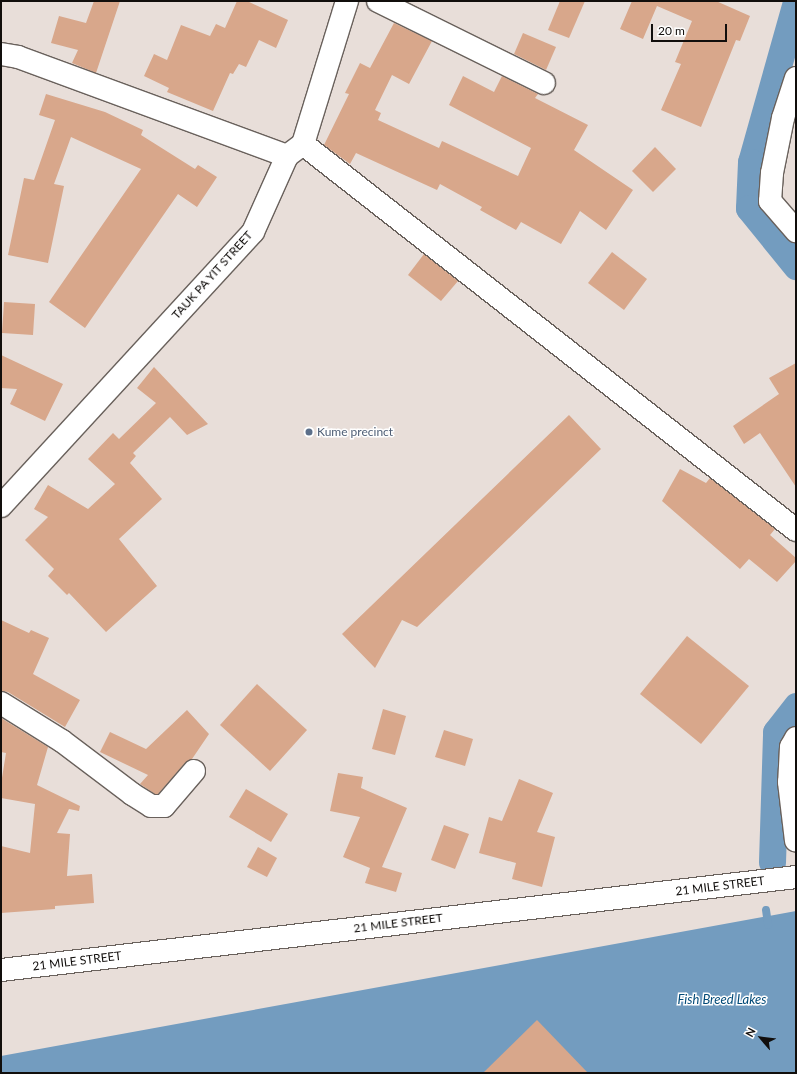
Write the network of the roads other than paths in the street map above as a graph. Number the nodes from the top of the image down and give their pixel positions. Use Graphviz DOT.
graph roads {
  1 [pos="347,1"];
  2 [pos="378,1"];
  3 [pos="1,54"];
  4 [pos="796,78"];
  5 [pos="544,83"];
  6 [pos="295,150"];
  7 [pos="796,231"];
  8 [pos="1,506"];
  9 [pos="796,530"];
  10 [pos="1,703"];
  11 [pos="796,738"];
  12 [pos="194,771"];
  13 [pos="796,841"];
  14 [pos="796,877"];
  15 [pos="1,970"];
  1 -- 6 [label="street, TAUK PA YIT STREET"];
  2 -- 5 [label="street"];
  3 -- 6 [label="street"];
  4 -- 7 [label="street"];
  6 -- 8 [label="street, TAUK PA YIT STREET"];
  6 -- 9 [label="street"];
  10 -- 12 [label="street"];
  11 -- 13 [label="street"];
  14 -- 15 [label="street, 21 MILE STREET"];
}
